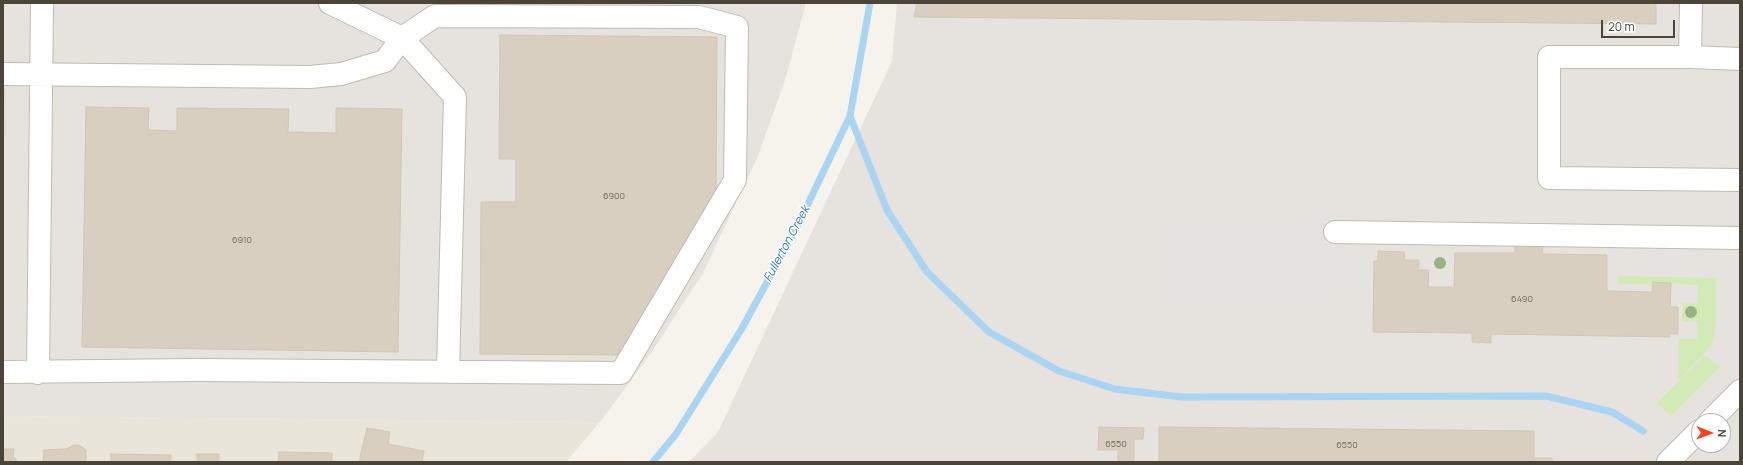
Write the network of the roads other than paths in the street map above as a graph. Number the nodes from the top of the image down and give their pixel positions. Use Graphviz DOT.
graph roads {
  1 [pos="42,3"];
  2 [pos="330,3"];
  3 [pos="1691,3"];
  4 [pos="402,38"];
  5 [pos="1690,57"];
  6 [pos="1740,59"];
  7 [pos="3,74"];
  8 [pos="41,74"];
  9 [pos="1740,180"];
  10 [pos="1335,232"];
  11 [pos="1740,238"];
  12 [pos="3,372"];
  13 [pos="448,372"];
  14 [pos="38,373"];
  15 [pos="1740,391"];
  16 [pos="1718,413"];
  17 [pos="1691,440"];
  18 [pos="1668,462"];
  1 -- 8 [label="street"];
  2 -- 4 [label="street"];
  3 -- 5 [label="street"];
  4 -- 8 [label="street"];
  4 -- 13 [label="street"];
  4 -- 13 [label="street"];
  5 -- 6 [label="street"];
  5 -- 9 [label="street"];
  7 -- 8 [label="street"];
  8 -- 14 [label="street"];
  10 -- 11 [label="street"];
  12 -- 14 [label="street"];
  13 -- 14 [label="street"];
  15 -- 16 [label="street"];
  17 -- 18 [label="street"];
}
